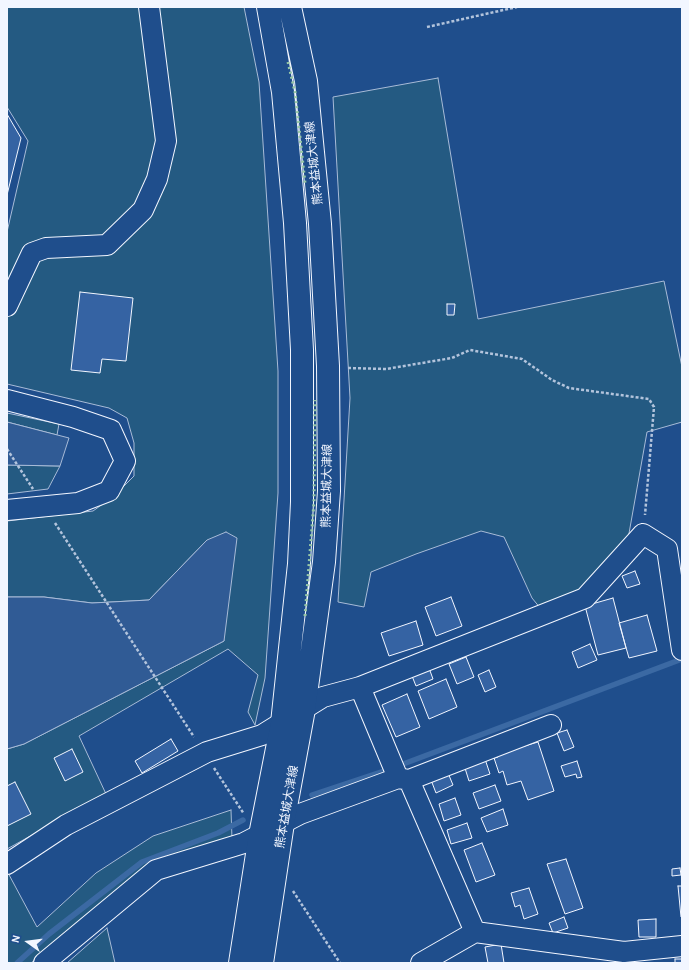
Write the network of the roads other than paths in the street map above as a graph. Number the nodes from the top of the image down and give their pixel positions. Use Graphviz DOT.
graph roads {
  1 [pos="149,7"];
  2 [pos="268,7"];
  3 [pos="290,7"];
  4 [pos="7,306"];
  5 [pos="7,400"];
  6 [pos="7,510"];
  7 [pos="682,648"];
  8 [pos="360,687"];
  9 [pos="304,709"];
  10 [pos="282,723"];
  11 [pos="551,725"];
  12 [pos="398,772"];
  13 [pos="283,823"];
  14 [pos="260,834"];
  15 [pos="7,864"];
  16 [pos="475,932"];
  17 [pos="682,946"];
  18 [pos="622,957"];
  19 [pos="44,963"];
  20 [pos="240,963"];
  21 [pos="262,963"];
  22 [pos="420,963"];
  1 -- 4 [label="street"];
  2 -- 10 [label="main road, 熊本益城大津線"];
  3 -- 9 [label="main road, 熊本益城大津線"];
  5 -- 6 [label="street"];
  7 -- 8 [label="street"];
  8 -- 9 [label="street"];
  8 -- 12 [label="street"];
  9 -- 10 [label="street"];
  9 -- 13 [label="main road, 熊本益城大津線"];
  10 -- 14 [label="main road, 熊本益城大津線"];
  10 -- 15 [label="street"];
  11 -- 12 [label="street"];
  12 -- 13 [label="street"];
  12 -- 16 [label="street"];
  13 -- 14 [label="street"];
  13 -- 21 [label="main road, 熊本益城大津線"];
  14 -- 19 [label="street"];
  14 -- 20 [label="main road, 熊本益城大津線"];
  16 -- 18 [label="street"];
  16 -- 22 [label="street"];
  17 -- 18 [label="street"];
}
